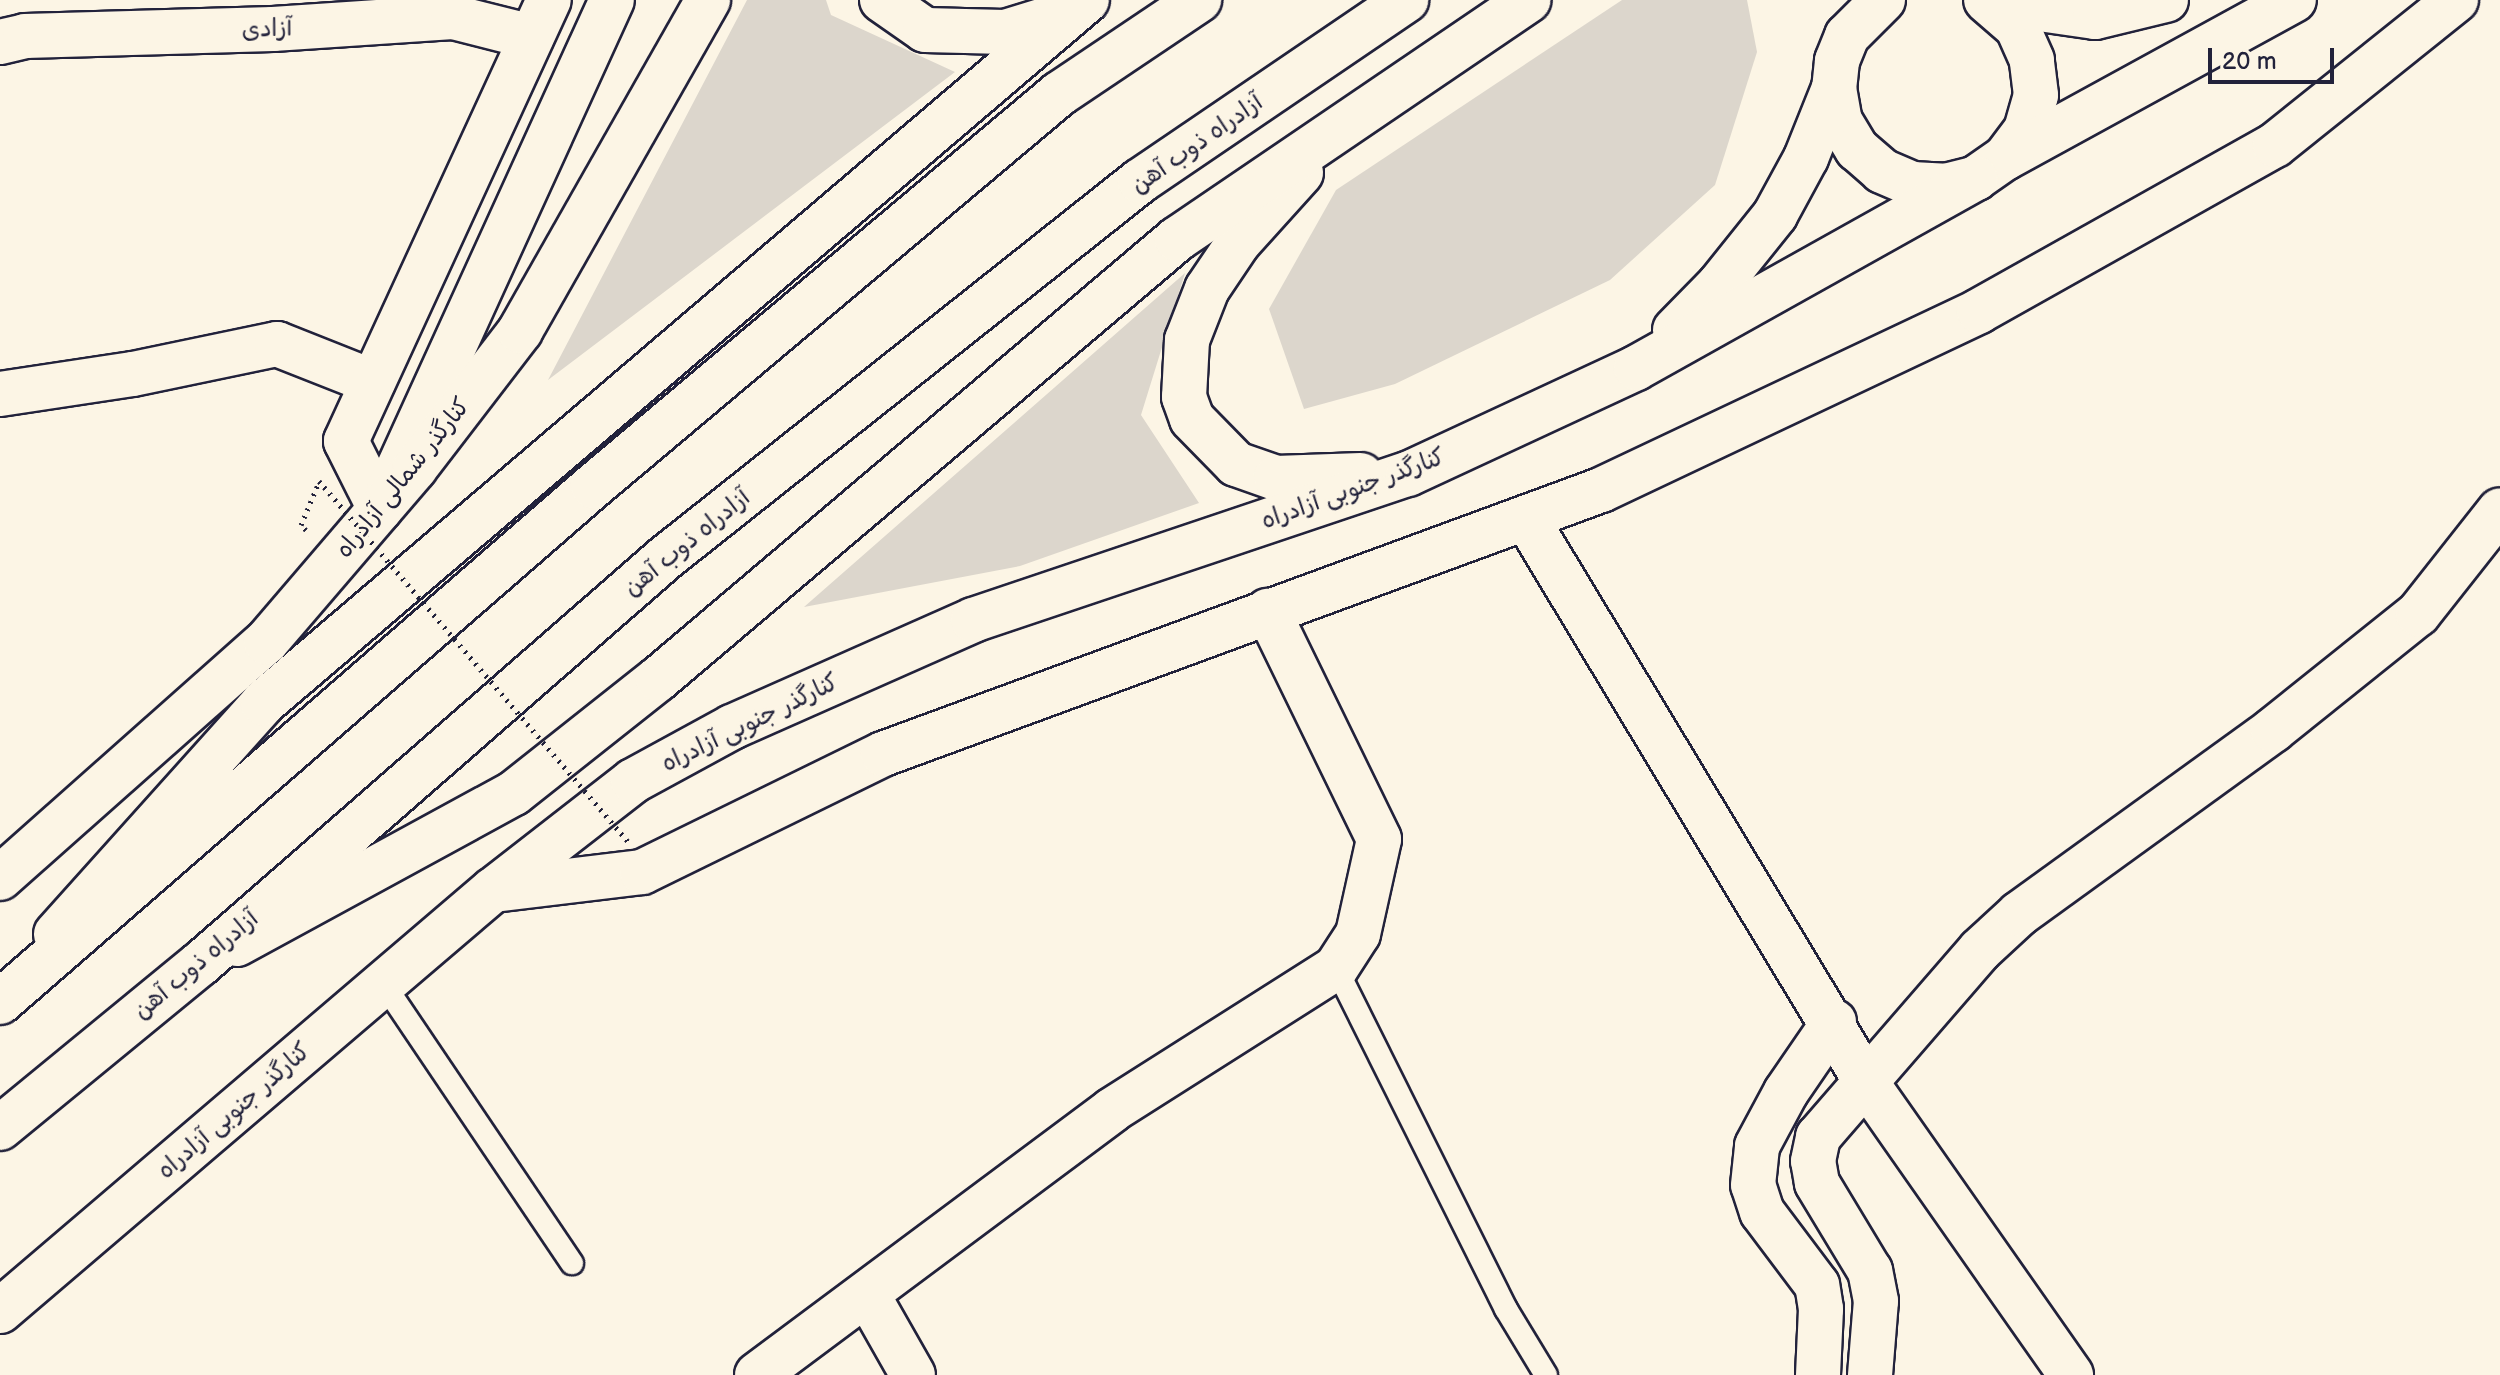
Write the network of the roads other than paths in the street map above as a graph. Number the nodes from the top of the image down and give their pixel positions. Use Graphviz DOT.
graph roads {
  1 [pos="612,0"];
  2 [pos="708,0"];
  3 [pos="882,0"];
  4 [pos="1199,0"];
  5 [pos="1406,0"];
  6 [pos="1529,0"];
  7 [pos="1883,0"];
  8 [pos="2166,0"];
  9 [pos="2294,0"];
  10 [pos="2456,0"];
  11 [pos="1989,1"];
  12 [pos="1078,6"];
  13 [pos="541,18"];
  14 [pos="1840,18"];
  15 [pos="0,42"];
  16 [pos="1834,88"];
  17 [pos="1347,121"];
  18 [pos="1991,168"];
  19 [pos="1636,368"];
  20 [pos="373,382"];
  21 [pos="0,394"];
  22 [pos="1408,474"];
  23 [pos="380,509"];
  24 [pos="2500,510"];
  25 [pos="1526,518"];
  26 [pos="1268,611"];
  27 [pos="0,878"];
  28 [pos="493,890"];
  29 [pos="200,964"];
  30 [pos="1336,968"];
  31 [pos="383,983"];
  32 [pos="0,999"];
  33 [pos="1834,1022"];
  34 [pos="1868,1085"];
  35 [pos="0,1128"];
  36 [pos="572,1263"];
  37 [pos="867,1294"];
  38 [pos="0,1311"];
  39 [pos="757,1375"];
  40 [pos="913,1375"];
  41 [pos="1546,1375"];
  42 [pos="1818,1375"];
  43 [pos="1870,1375"];
  44 [pos="2071,1375"];
  1 -- 23 [label="main road"];
  2 -- 23 [label="main road, کنارگذر شمالی آزادراه"];
  3 -- 12 [label="main road"];
  4 -- 32 [label="main road"];
  5 -- 29 [label="main road, آزادراه ذوب آهن"];
  6 -- 17 [label="main road"];
  7 -- 14 [label="main road"];
  8 -- 11 [label="main road"];
  9 -- 18 [label="main road, کنارگذر جنوبی آزادراه"];
  10 -- 25 [label="main road"];
  11 -- 18 [label="main road"];
  12 -- 32 [label="main road"];
  13 -- 15 [label="main road, آزادی"];
  13 -- 20 [label="main road"];
  14 -- 16 [label="main road, کنارگذر جنوبی آزادراه"];
  16 -- 18 [label="main road"];
  16 -- 19 [label="main road, کنارگذر جنوبی آزادراه"];
  17 -- 22 [label="main road"];
  17 -- 29 [label="main road"];
  18 -- 19 [label="main road, کنارگذر جنوبی آزادراه"];
  19 -- 22 [label="main road, کنارگذر جنوبی آزادراه"];
  20 -- 21 [label="main road"];
  20 -- 23 [label="main road"];
  22 -- 28 [label="main road, کنارگذر جنوبی آزادراه"];
  23 -- 27 [label="main road, کنارگذر شمالی آزادراه"];
  24 -- 34 [label="main road"];
  25 -- 26 [label="main road"];
  25 -- 33 [label="main road"];
  26 -- 28 [label="main road"];
  26 -- 30 [label="main road"];
  28 -- 31 [label="main road, کنارگذر جنوبی آزادراه"];
  29 -- 35 [label="main road, آزادراه ذوب آهن"];
  30 -- 37 [label="main road"];
  30 -- 41 [label="lane"];
  31 -- 36 [label="lane"];
  31 -- 38 [label="main road, کنارگذر جنوبی آزادراه"];
  33 -- 34 [label="main road"];
  33 -- 42 [label="main road"];
  34 -- 43 [label="main road"];
  34 -- 44 [label="main road"];
  37 -- 39 [label="main road"];
  37 -- 40 [label="main road"];
}
